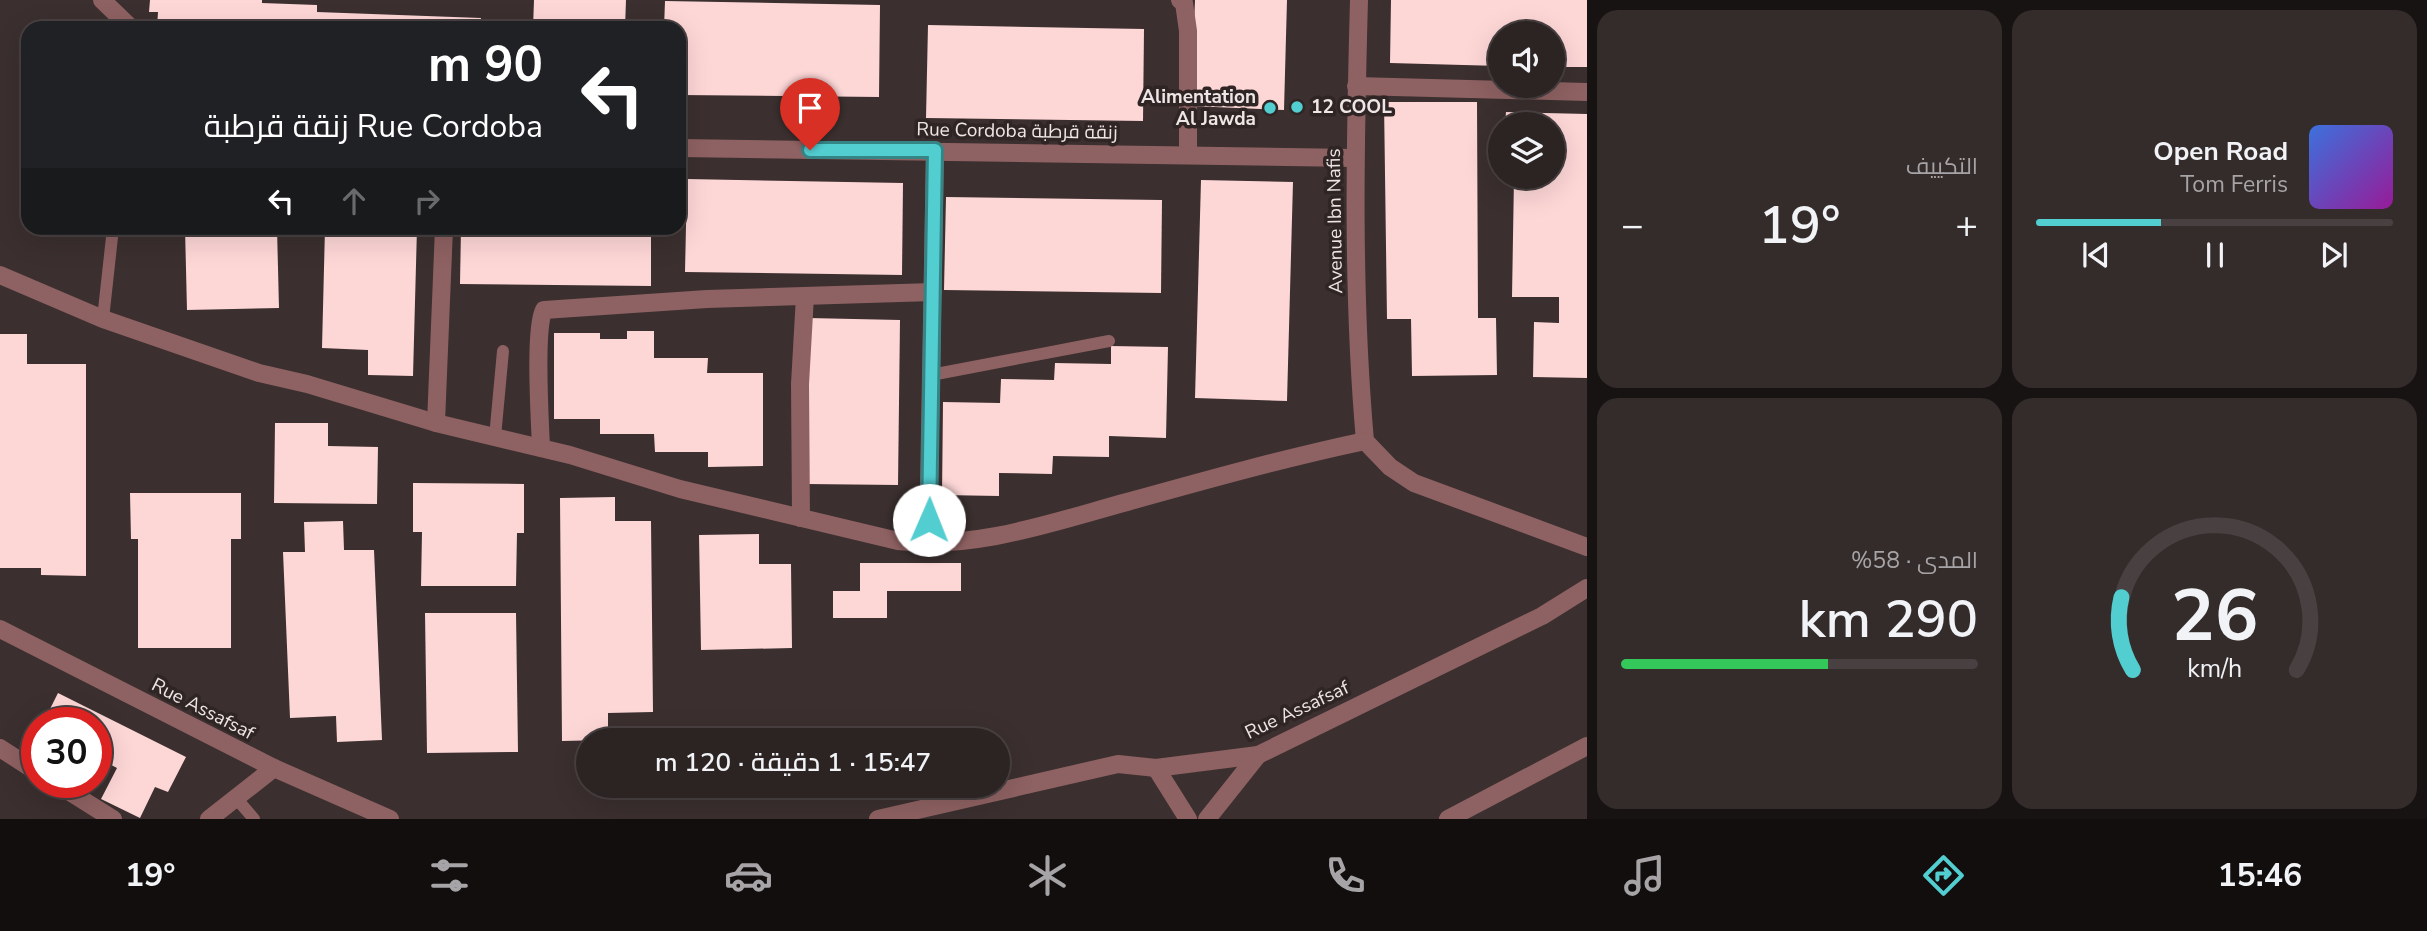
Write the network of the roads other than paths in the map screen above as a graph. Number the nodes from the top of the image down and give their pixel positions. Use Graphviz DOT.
graph roads {
  1 [pos="102,0"];
  2 [pos="1180,0"];
  3 [pos="1359,0"];
  4 [pos="124,21"];
  5 [pos="1356,86"];
  6 [pos="1587,92"];
  7 [pos="686,148"];
  8 [pos="935,150"];
  9 [pos="1188,154"];
  10 [pos="1354,158"];
  11 [pos="112,235"];
  12 [pos="444,235"];
  13 [pos="0,275"];
  14 [pos="933,292"];
  15 [pos="805,296"];
  16 [pos="103,319"];
  17 [pos="1109,341"];
  18 [pos="503,351"];
  19 [pos="931,375"];
  20 [pos="436,423"];
  21 [pos="495,437"];
  22 [pos="1365,441"];
  23 [pos="541,448"];
  24 [pos="801,518"];
  25 [pos="929,544"];
  26 [pos="1587,547"];
  27 [pos="1587,588"];
  28 [pos="0,629"];
  29 [pos="1587,746"];
  30 [pos="0,748"];
  31 [pos="1258,755"];
  32 [pos="21,762"];
  33 [pos="275,768"];
  34 [pos="1156,768"];
  35 [pos="80,798"];
  36 [pos="236,798"];
  37 [pos="113,819"];
  38 [pos="209,819"];
  39 [pos="254,819"];
  40 [pos="390,819"];
  41 [pos="878,819"];
  42 [pos="1188,819"];
  43 [pos="1207,819"];
  44 [pos="1448,819"];
  1 -- 4 [label="street"];
  2 -- 9 [label="street"];
  3 -- 5 [label="street, Avenue Ibn Nafis"];
  5 -- 6 [label="street"];
  5 -- 10 [label="street, Avenue Ibn Nafis"];
  7 -- 8 [label="street, Rue Cordoba زنقة قرطبة"];
  8 -- 9 [label="street, Rue Cordoba زنقة قرطبة"];
  8 -- 14 [label="street"];
  9 -- 10 [label="street, Rue Cordoba زنقة قرطبة"];
  10 -- 22 [label="street, Avenue Ibn Nafis"];
  11 -- 16 [label="lane"];
  12 -- 20 [label="street"];
  13 -- 16 [label="street"];
  14 -- 15 [label="street"];
  14 -- 19 [label="street"];
  15 -- 23 [label="street"];
  15 -- 24 [label="street"];
  16 -- 20 [label="street"];
  17 -- 19 [label="lane"];
  18 -- 21 [label="lane"];
  19 -- 25 [label="street"];
  20 -- 21 [label="street"];
  21 -- 23 [label="street"];
  22 -- 25 [label="street"];
  22 -- 26 [label="street"];
  23 -- 24 [label="street"];
  24 -- 25 [label="street"];
  27 -- 31 [label="street, Rue Assafsaf"];
  28 -- 33 [label="street, Rue Assafsaf"];
  29 -- 44 [label="street"];
  30 -- 32 [label="street"];
  31 -- 34 [label="street, Rue Assafsaf"];
  31 -- 43 [label="street"];
  33 -- 36 [label="street"];
  33 -- 40 [label="street, Rue Assafsaf"];
  34 -- 41 [label="street, Rue Assafsaf"];
  34 -- 42 [label="street"];
  35 -- 37 [label="street"];
  36 -- 38 [label="street"];
  36 -- 39 [label="lane"];
}
